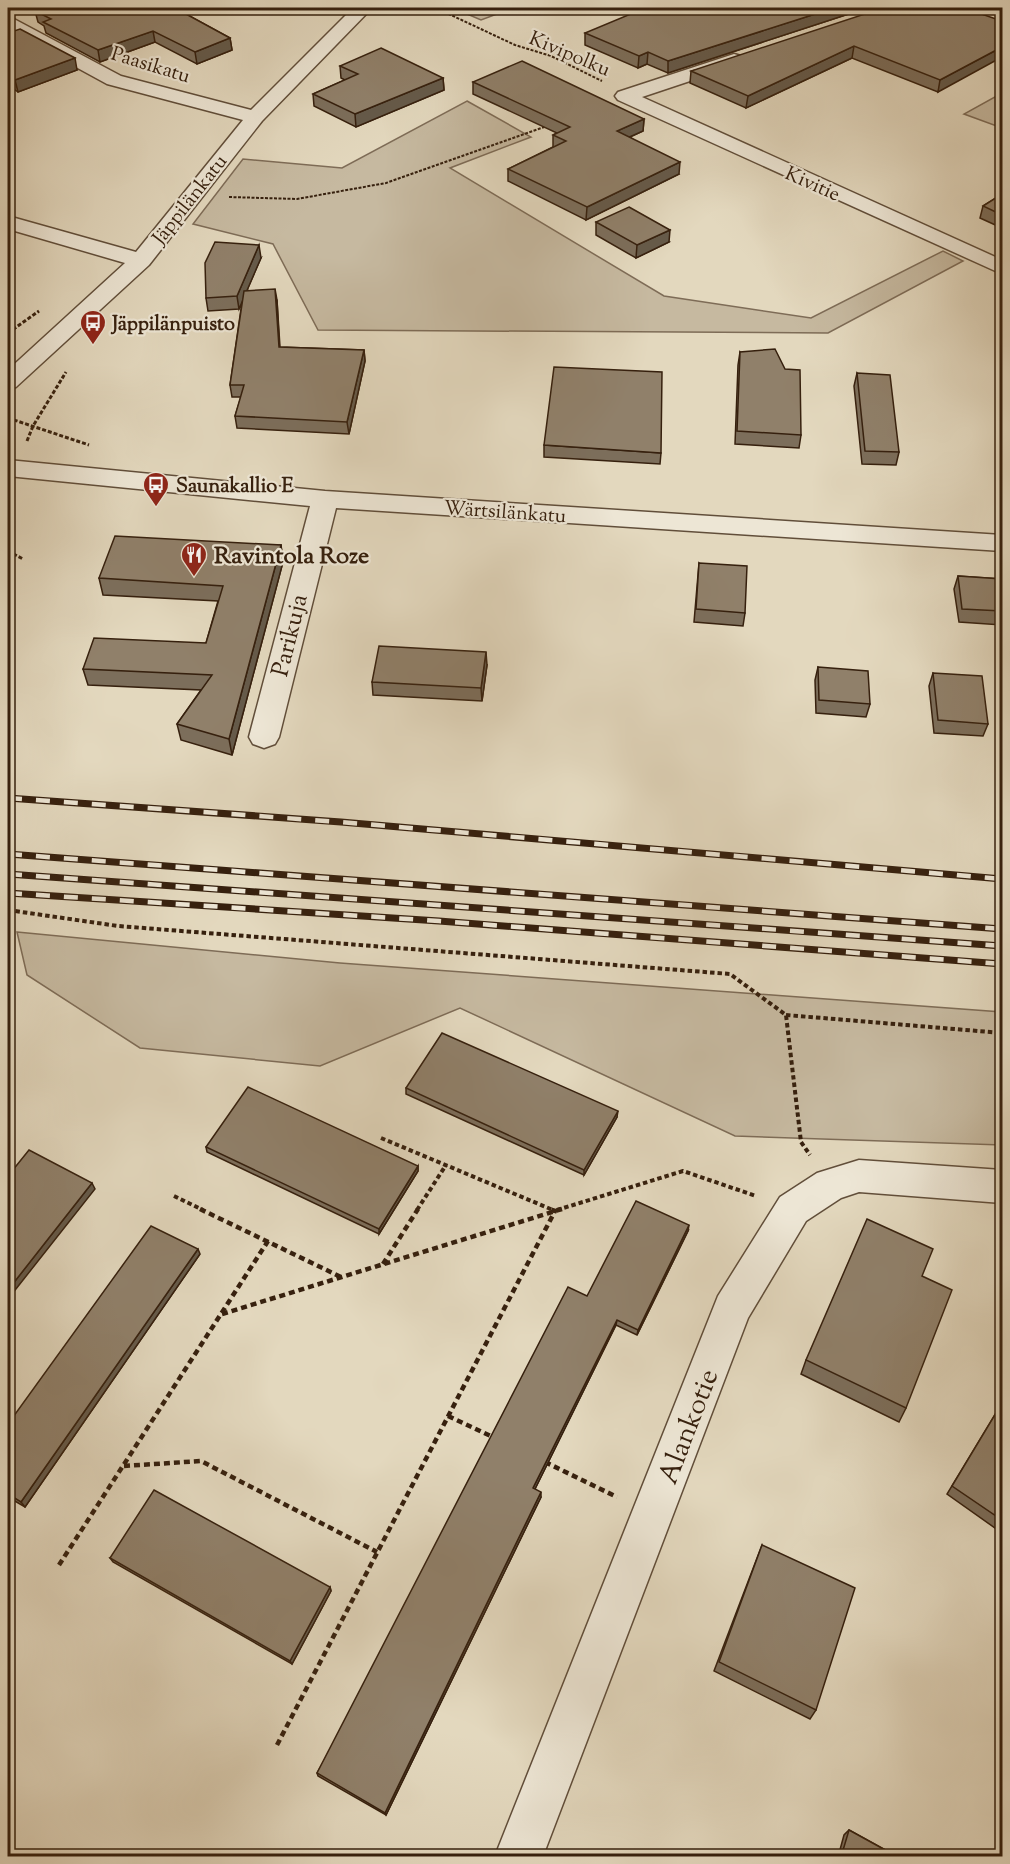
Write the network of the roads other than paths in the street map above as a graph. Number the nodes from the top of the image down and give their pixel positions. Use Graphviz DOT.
graph roads {
  1 [pos="363,8"];
  2 [pos="8,23"];
  3 [pos="747,55"];
  4 [pos="255,117"];
  5 [pos="8,222"];
  6 [pos="141,260"];
  7 [pos="1002,268"];
  8 [pos="8,382"];
  9 [pos="8,468"];
  10 [pos="325,499"];
  11 [pos="1002,543"];
  12 [pos="264,737"];
  13 [pos="1002,1187"];
  14 [pos="519,1857"];
  1 -- 4 [label="street, Jäppilänkatu"];
  2 -- 4 [label="street, Paasikatu"];
  3 -- 7 [label="street, Kivitie"];
  4 -- 6 [label="street, Jäppilänkatu"];
  5 -- 6 [label="street"];
  6 -- 8 [label="street, Jäppilänkatu"];
  9 -- 10 [label="street, Wärtsilänkatu"];
  10 -- 11 [label="street, Wärtsilänkatu"];
  10 -- 12 [label="street, Parikuja"];
  13 -- 14 [label="street, Alankotie"];
}
